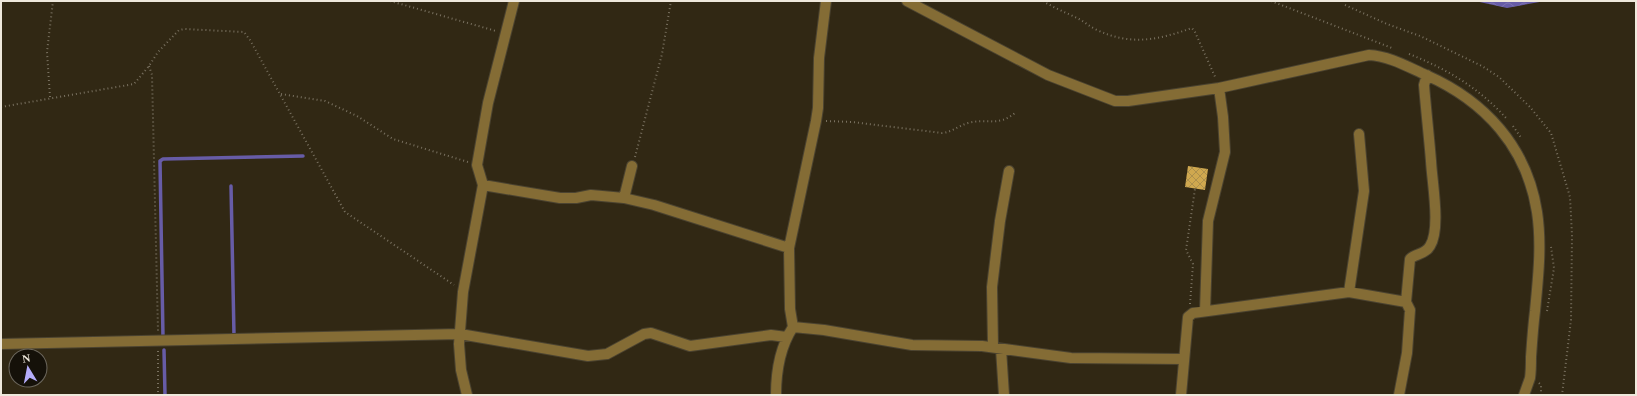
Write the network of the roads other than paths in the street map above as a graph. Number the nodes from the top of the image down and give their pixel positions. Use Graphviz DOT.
graph roads {
  1 [pos="514,1"];
  2 [pos="826,1"];
  3 [pos="906,1"];
  4 [pos="1427,75"];
  5 [pos="1219,88"];
  6 [pos="1359,134"];
  7 [pos="632,166"];
  8 [pos="1008,171"];
  9 [pos="483,185"];
  10 [pos="624,198"];
  11 [pos="789,248"];
  12 [pos="1349,292"];
  13 [pos="1406,302"];
  14 [pos="1205,311"];
  15 [pos="793,326"];
  16 [pos="460,334"];
  17 [pos="786,337"];
  18 [pos="1,344"];
  19 [pos="997,348"];
  20 [pos="1183,359"];
  21 [pos="1533,378"];
  22 [pos="467,395"];
  23 [pos="776,395"];
  24 [pos="1004,395"];
  25 [pos="1181,395"];
  26 [pos="1399,395"];
  27 [pos="1524,395"];
  28 [pos="1531,395"];
  1 -- 9 [label="street"];
  2 -- 11 [label="street"];
  3 -- 5 [label="street"];
  4 -- 5 [label="street"];
  4 -- 13 [label="street"];
  4 -- 21 [label="street"];
  5 -- 14 [label="street"];
  6 -- 12 [label="street"];
  7 -- 10 [label="street"];
  8 -- 19 [label="street"];
  9 -- 10 [label="street"];
  9 -- 16 [label="street"];
  10 -- 11 [label="street"];
  11 -- 15 [label="street"];
  12 -- 13 [label="street"];
  12 -- 14 [label="street"];
  13 -- 26 [label="street"];
  14 -- 20 [label="street"];
  15 -- 17 [label="street"];
  15 -- 19 [label="street"];
  16 -- 17 [label="street"];
  16 -- 18 [label="street"];
  16 -- 22 [label="street"];
  17 -- 23 [label="street"];
  19 -- 20 [label="street"];
  19 -- 24 [label="street"];
  20 -- 25 [label="street"];
  21 -- 27 [label="street"];
  21 -- 28 [label="street"];
}
